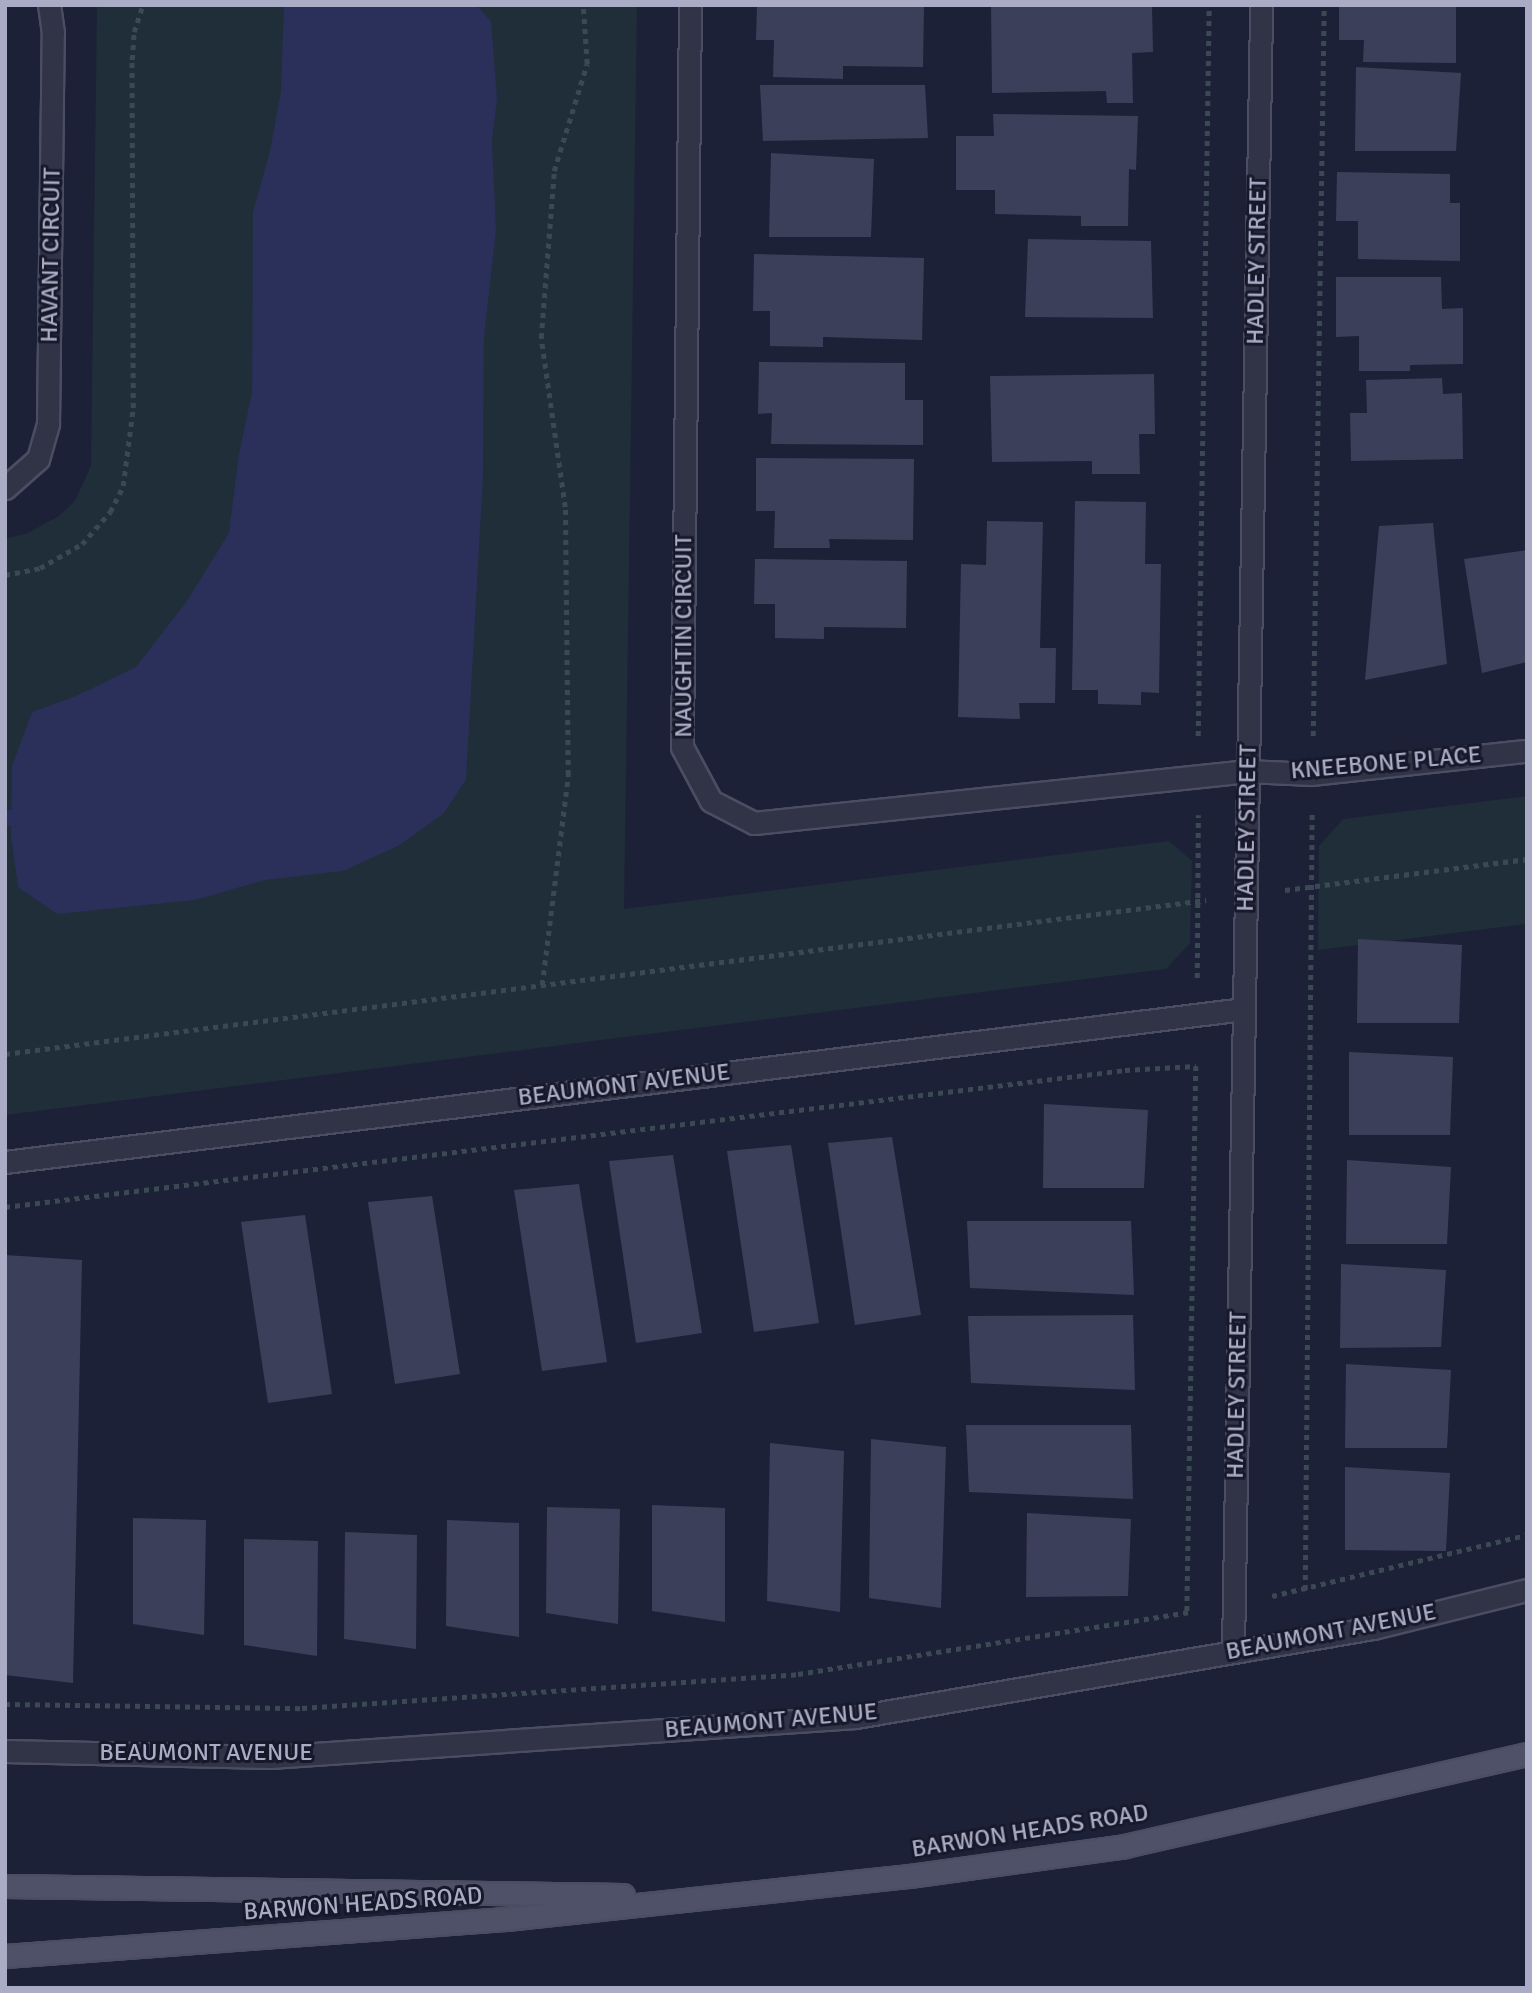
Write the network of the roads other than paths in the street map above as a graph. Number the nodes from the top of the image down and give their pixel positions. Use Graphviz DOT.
graph roads {
  1 [pos="49,5"];
  2 [pos="690,5"];
  3 [pos="1261,5"];
  4 [pos="5,488"];
  5 [pos="1524,751"];
  6 [pos="1248,771"];
  7 [pos="1244,1009"];
  8 [pos="5,1162"];
  9 [pos="1527,1590"];
  10 [pos="1233,1650"];
  11 [pos="5,1751"];
  12 [pos="1527,1754"];
  13 [pos="1527,1766"];
  14 [pos="1339,1795"];
  15 [pos="5,1886"];
  16 [pos="725,1896"];
  17 [pos="5,1956"];
  1 -- 4 [label="street, HAVANT CIRCUIT"];
  2 -- 6 [label="street, NAUGHTIN CIRCUIT"];
  3 -- 6 [label="street, HADLEY STREET"];
  5 -- 6 [label="street, KNEEBONE PLACE"];
  6 -- 7 [label="street, HADLEY STREET"];
  7 -- 8 [label="street, BEAUMONT AVENUE"];
  7 -- 10 [label="street, HADLEY STREET"];
  9 -- 10 [label="street, BEAUMONT AVENUE"];
  10 -- 11 [label="street, BEAUMONT AVENUE"];
  12 -- 14 [label="main road, BARWON HEADS ROAD"];
  13 -- 14 [label="main road, BARWON HEADS ROAD"];
  14 -- 16 [label="main road, BARWON HEADS ROAD"];
  15 -- 16 [label="main road, BARWON HEADS ROAD"];
  16 -- 17 [label="main road, BARWON HEADS ROAD"];
}
